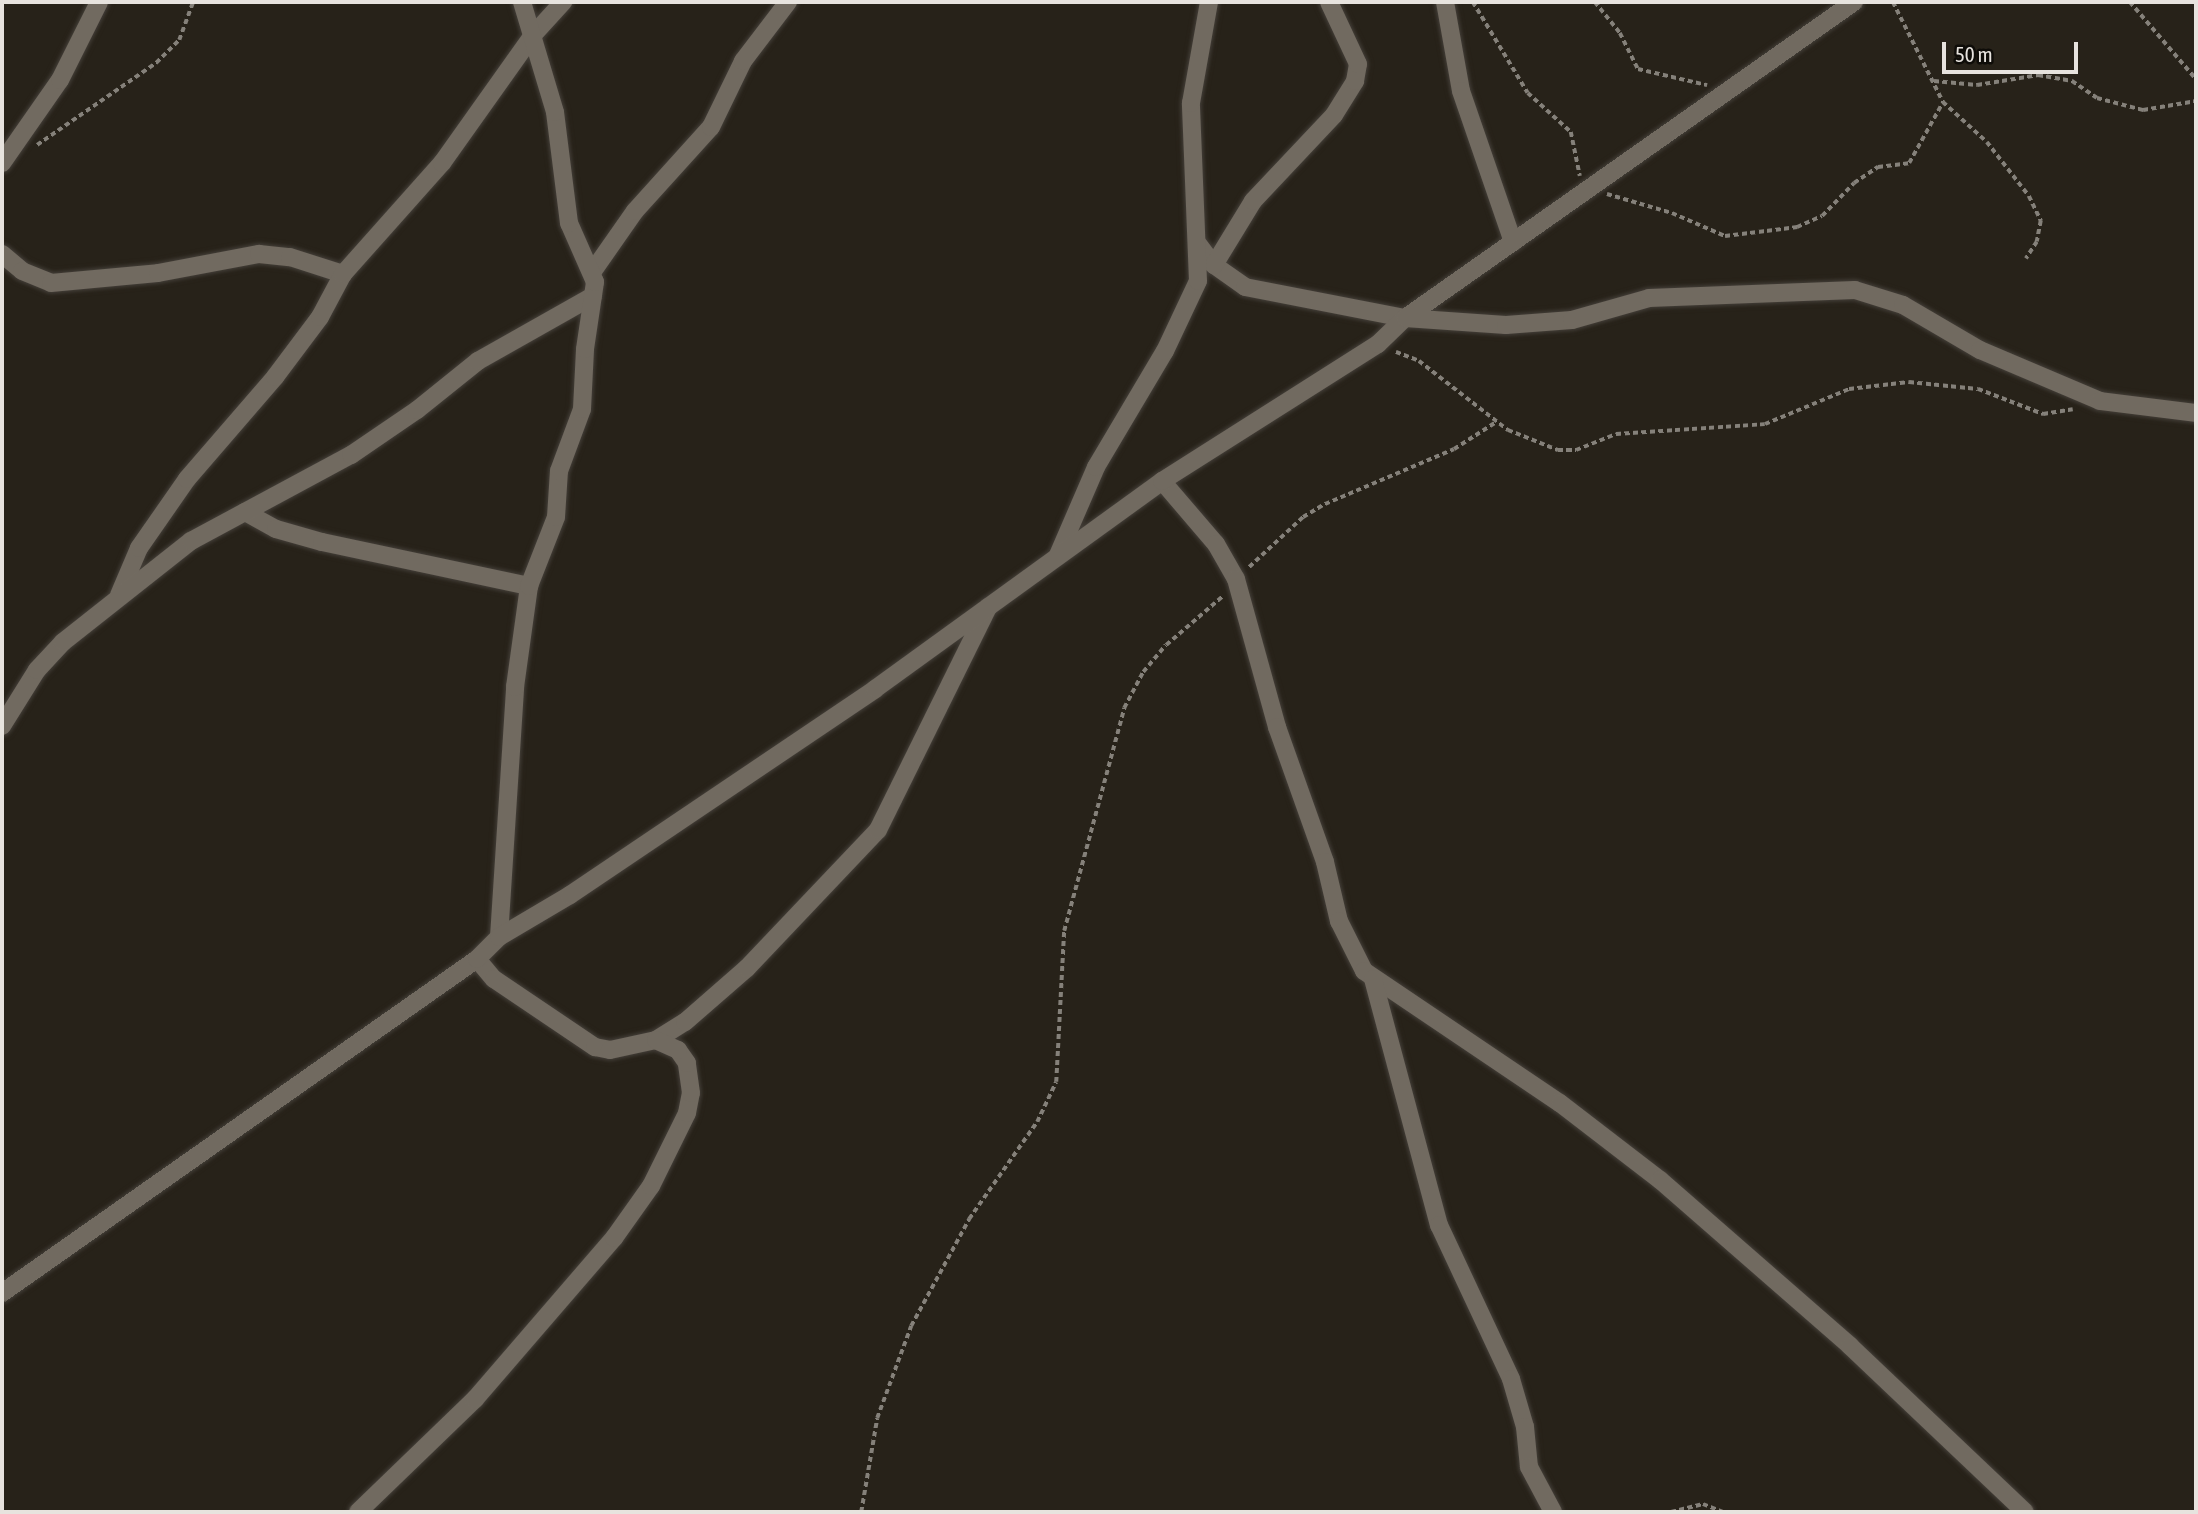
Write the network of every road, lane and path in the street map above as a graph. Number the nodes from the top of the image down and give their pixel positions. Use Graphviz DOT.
graph roads {
  1 [pos="99,2"];
  2 [pos="193,2"];
  3 [pos="522,2"];
  4 [pos="563,2"];
  5 [pos="788,2"];
  6 [pos="1209,2"];
  7 [pos="1329,2"];
  8 [pos="1445,2"];
  9 [pos="1473,2"];
  10 [pos="1595,2"];
  11 [pos="1854,2"];
  12 [pos="1893,2"];
  13 [pos="2130,2"];
  14 [pos="533,35"];
  15 [pos="2196,79"];
  16 [pos="1934,81"];
  17 [pos="1727,90"];
  18 [pos="2196,101"];
  19 [pos="1943,102"];
  20 [pos="31,150"];
  21 [pos="2,163"];
  22 [pos="1592,186"];
  23 [pos="1513,242"];
  24 [pos="1198,244"];
  25 [pos="2,254"];
  26 [pos="2026,259"];
  27 [pos="1214,265"];
  28 [pos="593,271"];
  29 [pos="343,274"];
  30 [pos="593,296"];
  31 [pos="1405,318"];
  32 [pos="1378,344"];
  33 [pos="2101,401"];
  34 [pos="2196,413"];
  35 [pos="1496,422"];
  36 [pos="1162,481"];
  37 [pos="245,512"];
  38 [pos="1058,555"];
  39 [pos="1236,579"];
  40 [pos="529,586"];
  41 [pos="119,595"];
  42 [pos="991,603"];
  43 [pos="2,726"];
  44 [pos="499,937"];
  45 [pos="477,959"];
  46 [pos="1373,979"];
  47 [pos="656,1040"];
  48 [pos="2,1293"];
  49 [pos="358,1512"];
  50 [pos="861,1512"];
  51 [pos="1553,1512"];
  52 [pos="1671,1512"];
  53 [pos="1723,1512"];
  54 [pos="2025,1512"];
  1 -- 21 [label="street"];
  2 -- 20 [label="path"];
  3 -- 14 [label="street"];
  4 -- 14 [label="street"];
  5 -- 28 [label="street"];
  6 -- 24 [label="street"];
  7 -- 27 [label="street"];
  8 -- 23 [label="street"];
  9 -- 22 [label="path"];
  10 -- 17 [label="path"];
  11 -- 17 [label="street"];
  12 -- 16 [label="path"];
  13 -- 15 [label="path"];
  14 -- 28 [label="street"];
  14 -- 29 [label="street"];
  16 -- 18 [label="path"];
  16 -- 19 [label="path"];
  17 -- 22 [label="street"];
  19 -- 22 [label="path"];
  19 -- 26 [label="path"];
  22 -- 23 [label="street"];
  23 -- 31 [label="street"];
  24 -- 27 [label="street"];
  24 -- 38 [label="street"];
  25 -- 29 [label="street"];
  27 -- 31 [label="street"];
  28 -- 30 [label="street"];
  29 -- 41 [label="street"];
  30 -- 37 [label="street"];
  30 -- 40 [label="street"];
  31 -- 32 [label="street"];
  31 -- 33 [label="street"];
  32 -- 35 [label="path"];
  32 -- 36 [label="street"];
  33 -- 34 [label="street"];
  33 -- 35 [label="path"];
  35 -- 39 [label="path"];
  36 -- 38 [label="street"];
  36 -- 39 [label="street"];
  37 -- 40 [label="street"];
  37 -- 41 [label="street"];
  38 -- 42 [label="street"];
  39 -- 46 [label="street"];
  39 -- 50 [label="path"];
  40 -- 44 [label="street"];
  41 -- 43 [label="street"];
  42 -- 44 [label="street"];
  42 -- 47 [label="street"];
  44 -- 45 [label="street"];
  45 -- 47 [label="street"];
  45 -- 48 [label="street"];
  46 -- 51 [label="street"];
  46 -- 54 [label="street"];
  47 -- 49 [label="street"];
  52 -- 53 [label="path"];
}
